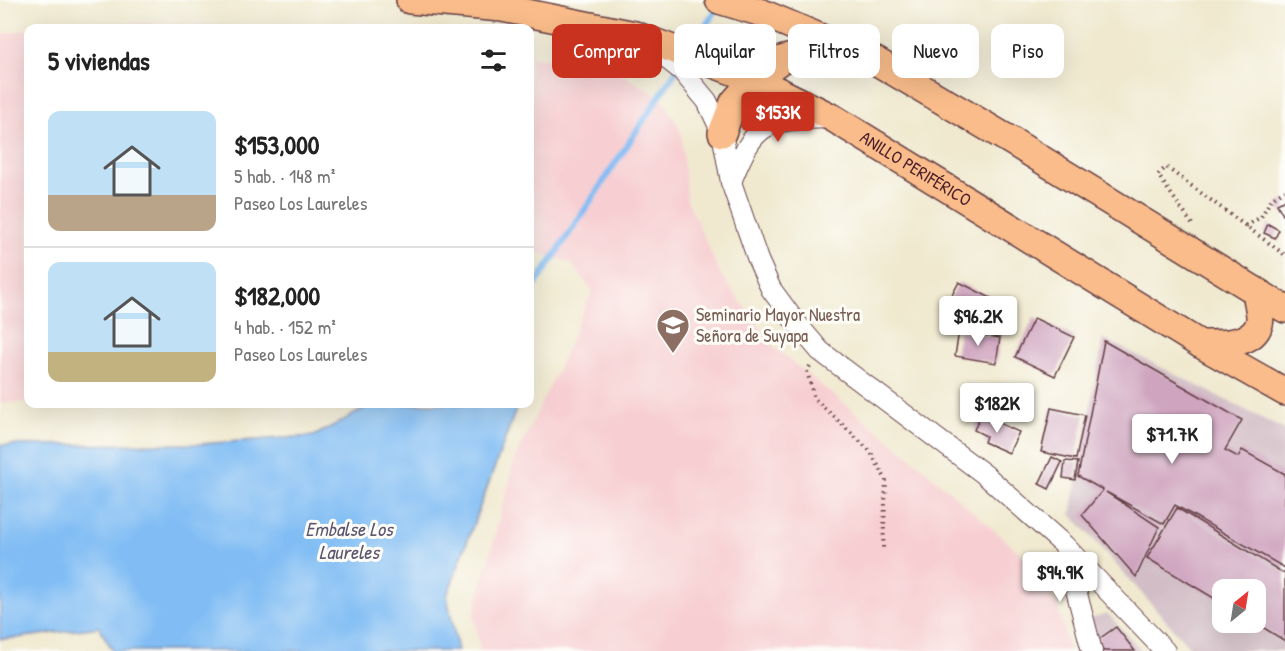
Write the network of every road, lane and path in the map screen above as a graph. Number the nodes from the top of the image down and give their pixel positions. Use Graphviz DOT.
graph roads {
  1 [pos="410,0"];
  2 [pos="719,0"];
  3 [pos="581,24"];
  4 [pos="788,24"];
  5 [pos="662,55"];
  6 [pos="880,64"];
  7 [pos="754,78"];
  8 [pos="833,118"];
  9 [pos="722,133"];
  10 [pos="731,182"];
  11 [pos="1285,190"];
  12 [pos="1246,226"];
  13 [pos="1197,253"];
  14 [pos="1285,255"];
  15 [pos="1256,291"];
  16 [pos="1285,309"];
  17 [pos="1200,344"];
  18 [pos="820,351"];
  19 [pos="1285,392"];
  20 [pos="1064,545"];
  21 [pos="884,548"];
  22 [pos="1092,651"];
  23 [pos="1165,651"];
  1 -- 3 [label="highway, ANILLO PERIFÉRICO"];
  2 -- 4 [label="highway"];
  5 -- 9 [label="street"];
  6 -- 13 [label="highway"];
  7 -- 8 [label="highway, ANILLO PERIFÉRICO"];
  7 -- 9 [label="highway"];
  8 -- 10 [label="street"];
  8 -- 17 [label="highway, ANILLO PERIFÉRICO"];
  9 -- 10 [label="street"];
  10 -- 18 [label="street"];
  11 -- 12 [label="path"];
  12 -- 13 [label="path"];
  12 -- 14 [label="path"];
  13 -- 15 [label="highway"];
  15 -- 16 [label="highway"];
  15 -- 17 [label="highway"];
  17 -- 19 [label="highway, ANILLO PERIFÉRICO"];
  18 -- 20 [label="street"];
  18 -- 21 [label="path"];
  20 -- 22 [label="street"];
  20 -- 23 [label="street"];
}
